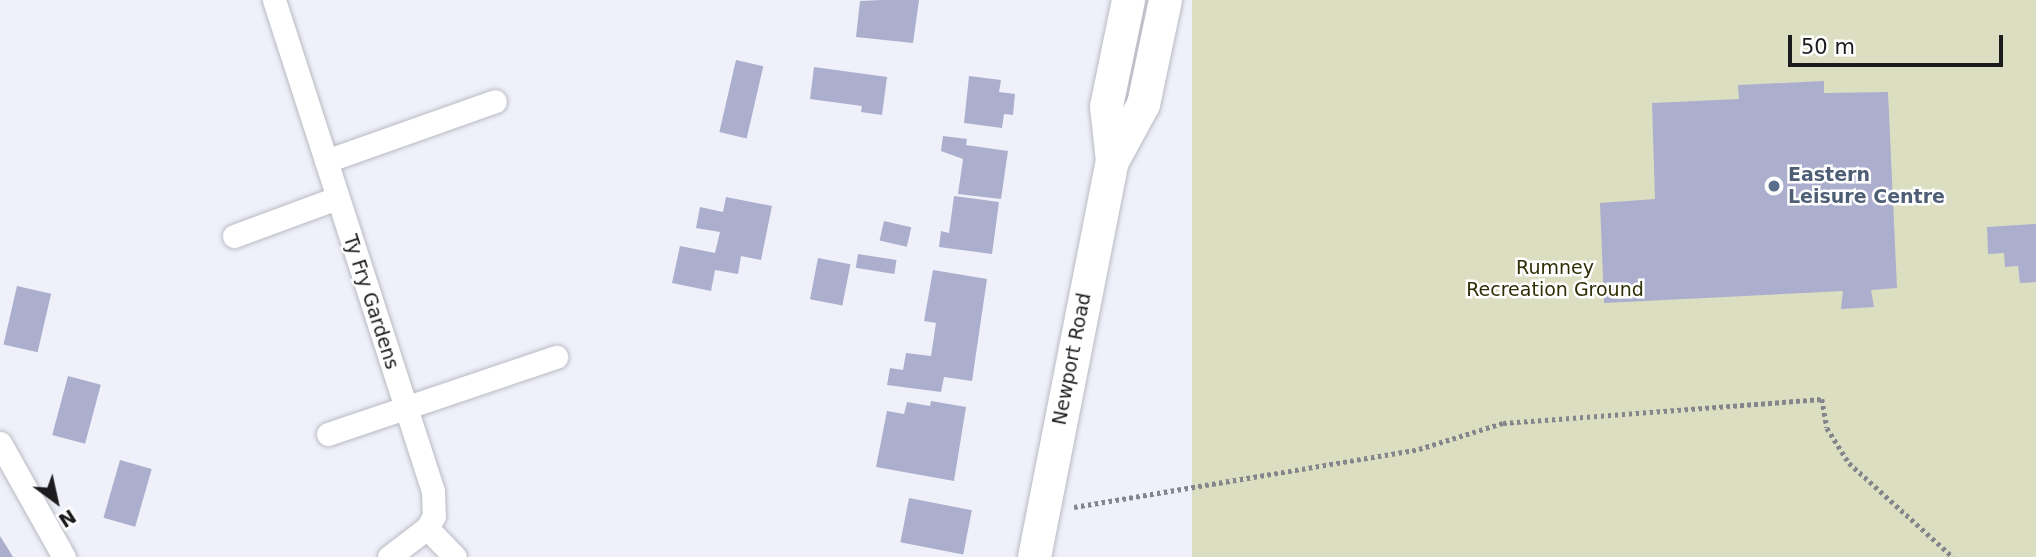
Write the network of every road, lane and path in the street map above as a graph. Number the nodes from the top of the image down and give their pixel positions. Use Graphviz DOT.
graph roads {
  1 [pos="274,0"];
  2 [pos="1128,0"];
  3 [pos="1165,0"];
  4 [pos="495,101"];
  5 [pos="326,161"];
  6 [pos="1112,161"];
  7 [pos="337,198"];
  8 [pos="234,236"];
  9 [pos="556,357"];
  10 [pos="405,407"];
  11 [pos="328,434"];
  12 [pos="0,443"];
  13 [pos="1042,510"];
  14 [pos="427,528"];
  15 [pos="64,557"];
  16 [pos="389,557"];
  17 [pos="455,557"];
  18 [pos="1034,557"];
  19 [pos="1953,557"];
  1 -- 5 [label="street, Ty Fry Gardens"];
  2 -- 6 [label="main road, Newport Road"];
  3 -- 6 [label="main road, Newport Road"];
  4 -- 5 [label="street"];
  5 -- 7 [label="street, Ty Fry Gardens"];
  6 -- 13 [label="main road, Newport Road"];
  7 -- 8 [label="street"];
  7 -- 10 [label="street, Ty Fry Gardens"];
  9 -- 10 [label="street"];
  10 -- 11 [label="street"];
  10 -- 14 [label="street, Ty Fry Gardens"];
  12 -- 15 [label="street"];
  13 -- 18 [label="main road, Newport Road"];
  13 -- 19 [label="path"];
  14 -- 16 [label="street"];
  14 -- 17 [label="street"];
}
